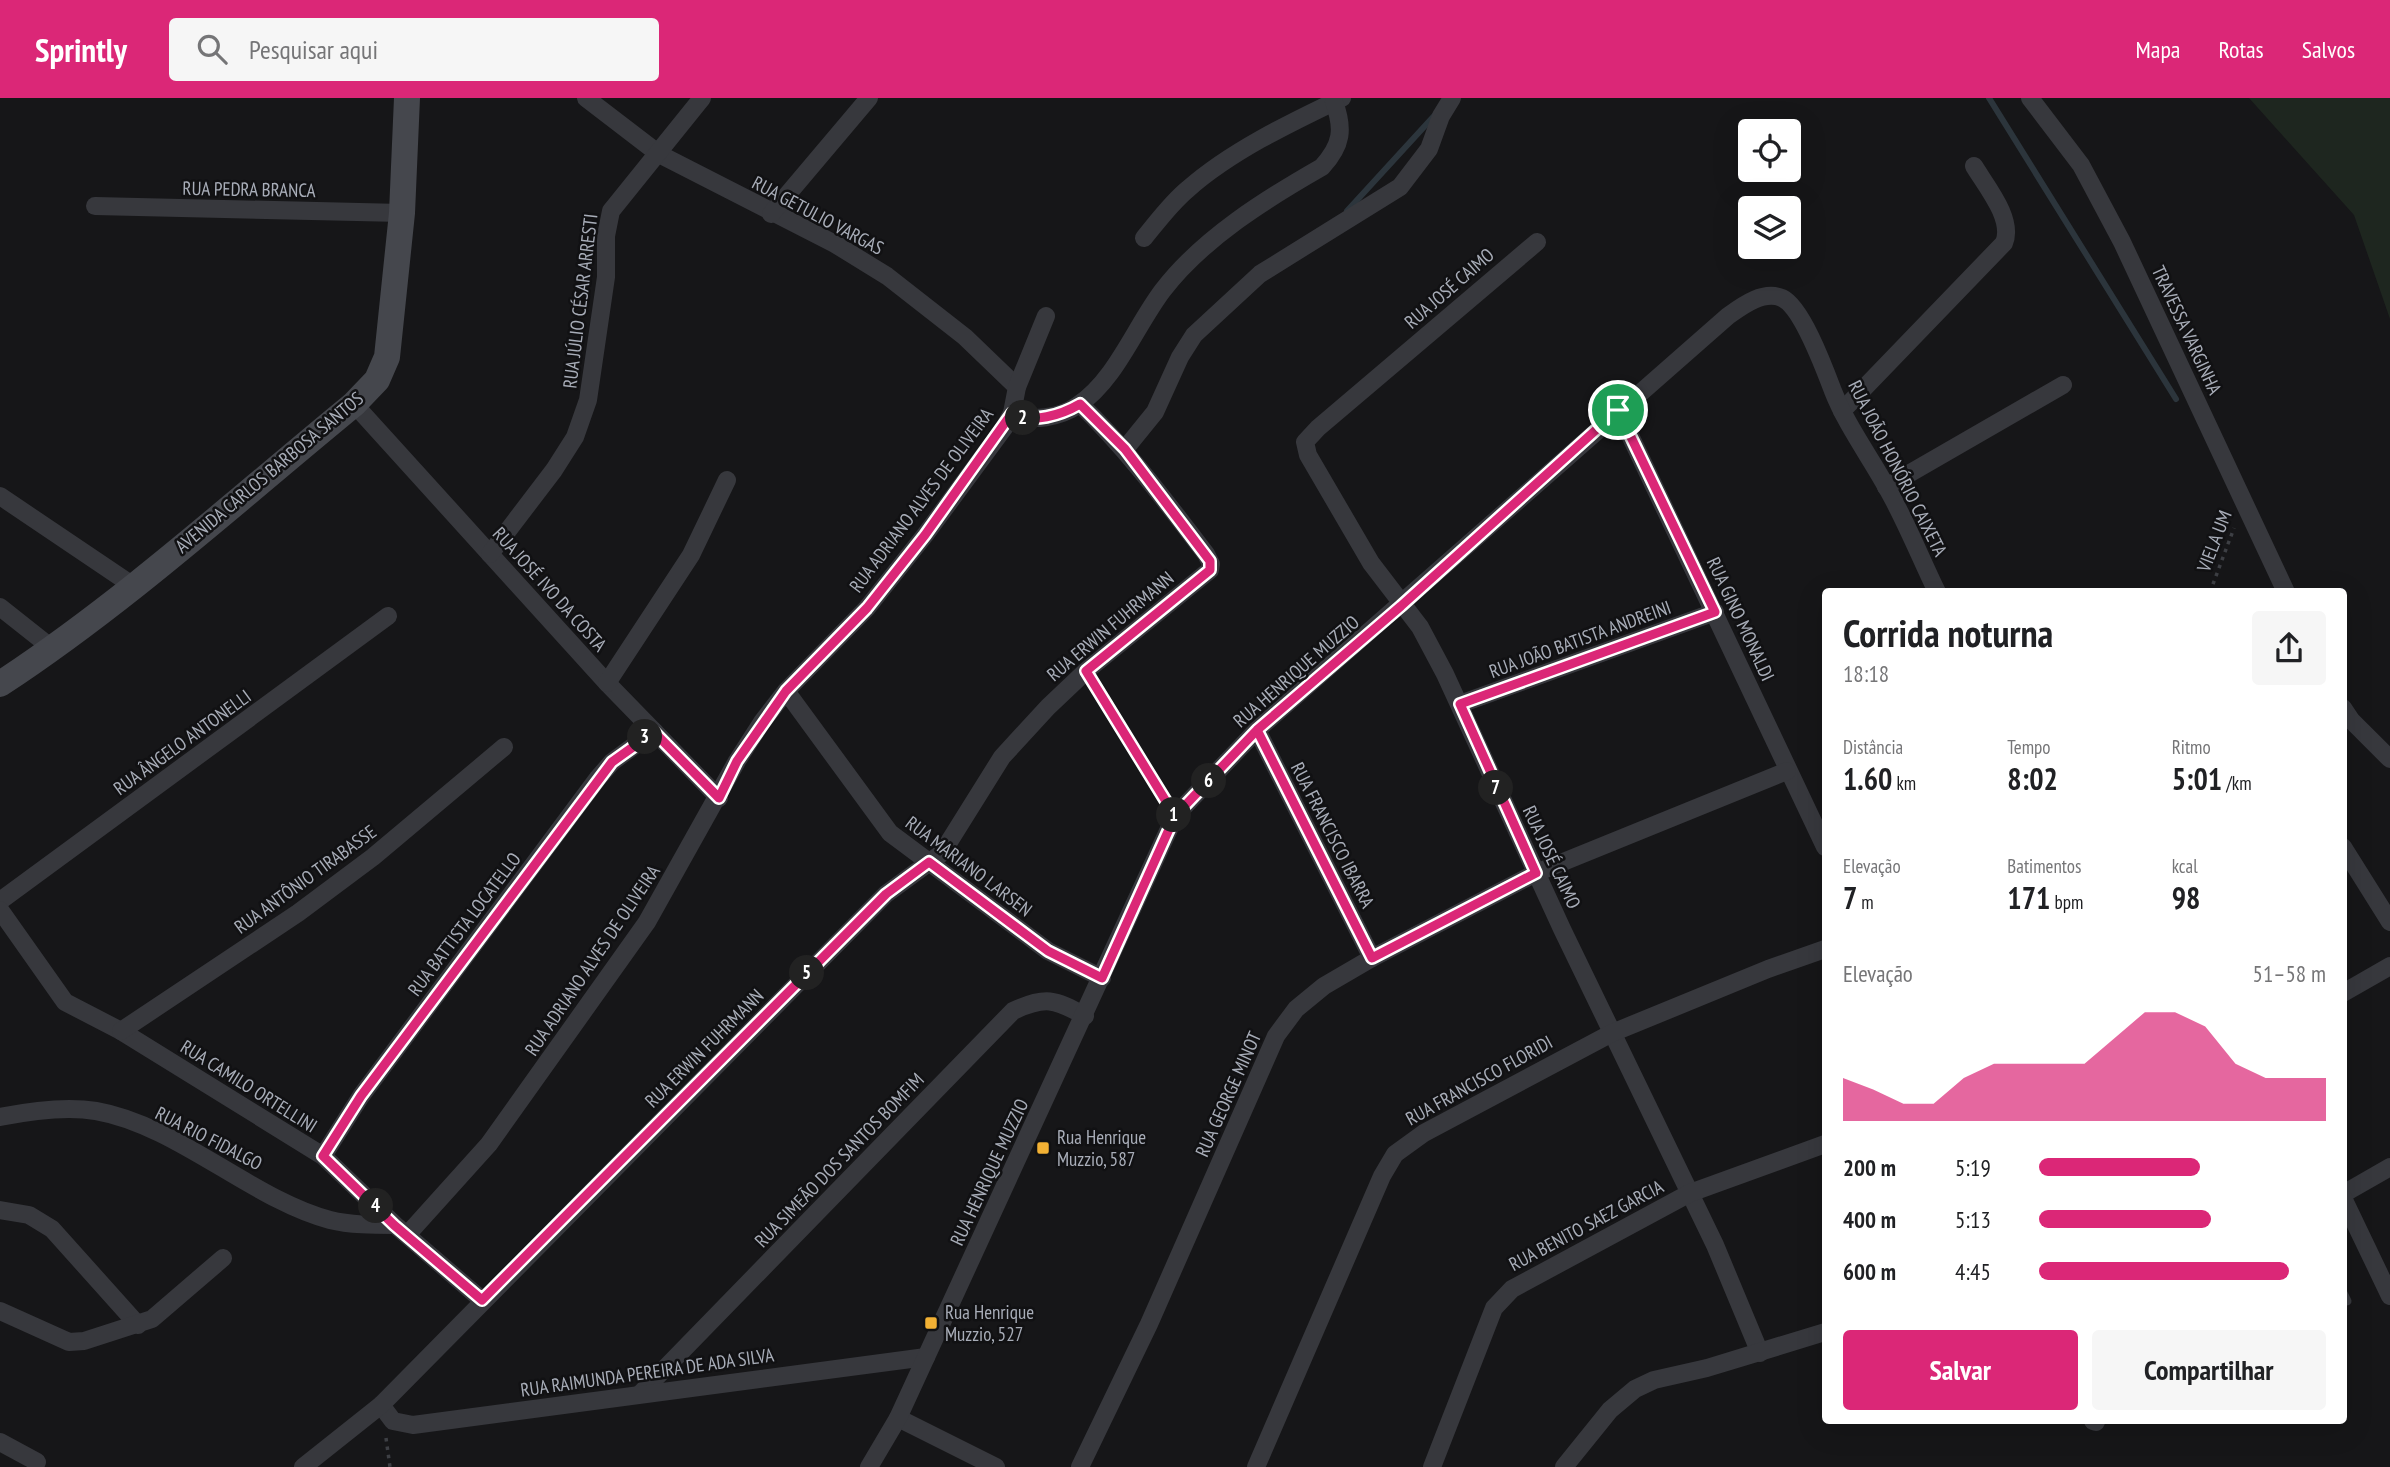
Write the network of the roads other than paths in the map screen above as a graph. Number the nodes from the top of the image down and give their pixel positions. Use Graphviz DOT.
graph roads {
  1 [pos="407,98"];
  2 [pos="586,98"];
  3 [pos="702,98"];
  4 [pos="869,98"];
  5 [pos="1452,98"];
  6 [pos="2030,98"];
  7 [pos="1338,100"];
  8 [pos="659,154"];
  9 [pos="1974,166"];
  10 [pos="95,206"];
  11 [pos="402,213"];
  12 [pos="771,214"];
  13 [pos="1144,238"];
  14 [pos="1536,242"];
  15 [pos="1776,296"];
  16 [pos="1046,316"];
  17 [pos="2063,385"];
  18 [pos="1017,387"];
  19 [pos="354,404"];
  20 [pos="1080,404"];
  21 [pos="1618,410"];
  22 [pos="1842,411"];
  23 [pos="1012,413"];
  24 [pos="1125,449"];
  25 [pos="727,480"];
  26 [pos="1886,487"];
  27 [pos="0,496"];
  28 [pos="490,554"];
  29 [pos="132,585"];
  30 [pos="1935,588"];
  31 [pos="2284,588"];
  32 [pos="1401,606"];
  33 [pos="0,607"];
  34 [pos="1715,612"];
  35 [pos="388,616"];
  36 [pos="53,649"];
  37 [pos="607,683"];
  38 [pos="0,684"];
  39 [pos="786,691"];
  40 [pos="1460,704"];
  41 [pos="2347,714"];
  42 [pos="1257,730"];
  43 [pos="654,732"];
  44 [pos="504,747"];
  45 [pos="2390,759"];
  46 [pos="1787,771"];
  47 [pos="719,798"];
  48 [pos="1822,841"];
  49 [pos="2347,854"];
  50 [pos="929,862"];
  51 [pos="1536,873"];
  52 [pos="0,901"];
  53 [pos="0,910"];
  54 [pos="2390,922"];
  55 [pos="1822,950"];
  56 [pos="1372,958"];
  57 [pos="2390,966"];
  58 [pos="1102,978"];
  59 [pos="2347,991"];
  60 [pos="1085,1016"];
  61 [pos="121,1031"];
  62 [pos="1612,1033"];
  63 [pos="0,1117"];
  64 [pos="1822,1145"];
  65 [pos="323,1156"];
  66 [pos="2390,1167"];
  67 [pos="1690,1193"];
  68 [pos="2347,1194"];
  69 [pos="2347,1205"];
  70 [pos="0,1210"];
  71 [pos="401,1230"];
  72 [pos="223,1258"];
  73 [pos="2390,1296"];
  74 [pos="482,1300"];
  75 [pos="0,1311"];
  76 [pos="138,1325"];
  77 [pos="1822,1333"];
  78 [pos="1760,1353"];
  79 [pos="926,1357"];
  80 [pos="640,1394"];
  81 [pos="381,1405"];
  82 [pos="898,1418"];
  83 [pos="0,1442"];
  84 [pos="37,1462"];
  85 [pos="303,1467"];
  86 [pos="869,1467"];
  87 [pos="996,1467"];
  88 [pos="1080,1467"];
  89 [pos="1256,1467"];
  90 [pos="1432,1467"];
  91 [pos="1564,1467"];
  1 -- 11 [label="main road, AVENIDA CARLOS BARBOSA SANTOS"];
  2 -- 8 [label="street, RUA GETULIO VARGAS"];
  3 -- 8 [label="street, RUA JÚLIO CÉSAR ARRESTI"];
  4 -- 12 [label="street"];
  5 -- 24 [label="street"];
  6 -- 31 [label="street, TRAVESSA VARGINHA"];
  7 -- 13 [label="street"];
  7 -- 20 [label="street"];
  8 -- 12 [label="street, RUA GETULIO VARGAS"];
  8 -- 28 [label="street, RUA JÚLIO CÉSAR ARRESTI"];
  9 -- 22 [label="street"];
  10 -- 11 [label="street, RUA PEDRA BRANCA"];
  11 -- 19 [label="main road, AVENIDA CARLOS BARBOSA SANTOS"];
  12 -- 18 [label="street, RUA GETULIO VARGAS"];
  14 -- 32 [label="street, RUA JOSÉ CAIMO"];
  15 -- 21 [label="street, RUA HENRIQUE MUZZIO"];
  15 -- 22 [label="street, RUA JOÃO HONÓRIO CAIXETA"];
  16 -- 18 [label="street, RUA ADRIANO ALVES DE OLIVEIRA"];
  17 -- 26 [label="street"];
  18 -- 23 [label="street, RUA ADRIANO ALVES DE OLIVEIRA"];
  19 -- 28 [label="street, RUA JOSÉ IVO DA COSTA"];
  19 -- 29 [label="main road, AVENIDA CARLOS BARBOSA SANTOS"];
  20 -- 23 [label="street"];
  20 -- 24 [label="street"];
  21 -- 32 [label="street, RUA HENRIQUE MUZZIO"];
  21 -- 34 [label="street, RUA GINO MONALDI"];
  22 -- 26 [label="street, RUA JOÃO HONÓRIO CAIXETA"];
  23 -- 39 [label="street, RUA ADRIANO ALVES DE OLIVEIRA"];
  24 -- 50 [label="street, RUA ERWIN FUHRMANN"];
  25 -- 37 [label="street"];
  26 -- 30 [label="street, RUA JOÃO HONÓRIO CAIXETA"];
  27 -- 29 [label="street"];
  28 -- 37 [label="street, RUA JOSÉ IVO DA COSTA"];
  29 -- 36 [label="main road, AVENIDA CARLOS BARBOSA SANTOS"];
  32 -- 40 [label="street, RUA JOSÉ CAIMO"];
  32 -- 42 [label="street, RUA HENRIQUE MUZZIO"];
  33 -- 36 [label="street"];
  34 -- 40 [label="street, RUA JOÃO BATISTA ANDREINI"];
  34 -- 46 [label="street, RUA GINO MONALDI"];
  35 -- 52 [label="street, RUA ÂNGELO ANTONELLI"];
  36 -- 38 [label="main road, AVENIDA CARLOS BARBOSA SANTOS"];
  37 -- 43 [label="street, RUA JOSÉ IVO DA COSTA"];
  39 -- 47 [label="street, RUA ADRIANO ALVES DE OLIVEIRA"];
  39 -- 50 [label="street, RUA MARIANO LARSEN"];
  40 -- 51 [label="street, RUA JOSÉ CAIMO"];
  41 -- 45 [label="street"];
  42 -- 56 [label="street, RUA FRANCISCO IBARRA"];
  42 -- 58 [label="street, RUA HENRIQUE MUZZIO"];
  43 -- 47 [label="street, RUA JOSÉ IVO DA COSTA"];
  43 -- 65 [label="street, RUA BATTISTA LOCATELLO"];
  44 -- 61 [label="street, RUA ANTÔNIO TIRABASSE"];
  46 -- 48 [label="street, RUA GINO MONALDI"];
  46 -- 51 [label="street, RUA GEORGE MINOT"];
  47 -- 71 [label="street, RUA ADRIANO ALVES DE OLIVEIRA"];
  49 -- 54 [label="street"];
  50 -- 58 [label="street, RUA MARIANO LARSEN"];
  50 -- 74 [label="street, RUA ERWIN FUHRMANN"];
  51 -- 56 [label="street, RUA GEORGE MINOT"];
  51 -- 62 [label="street, RUA JOSÉ CAIMO"];
  53 -- 61 [label="street, RUA CAMILO ORTELLINI"];
  55 -- 62 [label="street, RUA FRANCISCO FLORIDI"];
  56 -- 88 [label="street, RUA GEORGE MINOT"];
  57 -- 59 [label="street"];
  58 -- 60 [label="street, RUA HENRIQUE MUZZIO"];
  60 -- 79 [label="street, RUA HENRIQUE MUZZIO"];
  60 -- 80 [label="street, RUA SIMEÃO DOS SANTOS BOMFIM"];
  61 -- 65 [label="street, RUA CAMILO ORTELLINI"];
  62 -- 67 [label="street, RUA JOSÉ CAIMO"];
  62 -- 89 [label="street, RUA FRANCISCO FLORIDI"];
  63 -- 71 [label="street, RUA RIO FIDALGO"];
  64 -- 67 [label="street, RUA BENITO SAEZ GARCIA"];
  65 -- 71 [label="street, RUA CAMILO ORTELLINI"];
  66 -- 68 [label="street"];
  67 -- 78 [label="street, RUA JOSÉ CAIMO"];
  67 -- 90 [label="street, RUA BENITO SAEZ GARCIA"];
  69 -- 73 [label="street"];
  70 -- 76 [label="street"];
  71 -- 74 [label="street, RUA CAMILO ORTELLINI"];
  72 -- 76 [label="street"];
  74 -- 81 [label="street, RUA ERWIN FUHRMANN"];
  75 -- 76 [label="street"];
  77 -- 78 [label="street"];
  78 -- 91 [label="street"];
  79 -- 80 [label="street, RUA RAIMUNDA PEREIRA DE ADA SILVA"];
  79 -- 82 [label="street, RUA HENRIQUE MUZZIO"];
  80 -- 81 [label="street, RUA RAIMUNDA PEREIRA DE ADA SILVA"];
  81 -- 85 [label="street, RUA ERWIN FUHRMANN"];
  82 -- 86 [label="street, RUA HENRIQUE MUZZIO"];
  82 -- 87 [label="street"];
  83 -- 84 [label="street"];
}
